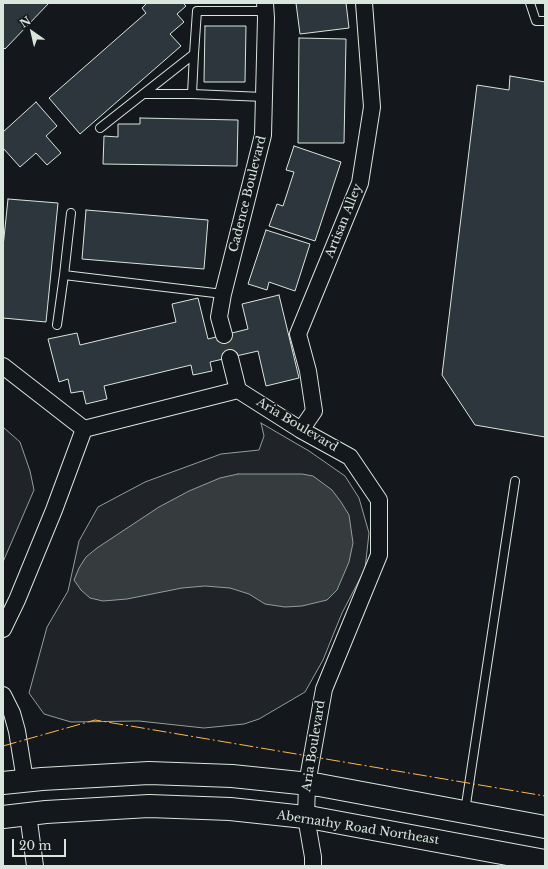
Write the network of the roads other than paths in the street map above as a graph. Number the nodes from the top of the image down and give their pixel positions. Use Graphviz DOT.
graph roads {
  1 [pos="364,3"];
  2 [pos="530,3"];
  3 [pos="265,7"];
  4 [pos="545,21"];
  5 [pos="194,54"];
  6 [pos="144,94"];
  7 [pos="192,94"];
  8 [pos="264,97"];
  9 [pos="100,128"];
  10 [pos="71,213"];
  11 [pos="64,276"];
  12 [pos="223,294"];
  13 [pos="57,325"];
  14 [pos="224,335"];
  15 [pos="230,358"];
  16 [pos="3,366"];
  17 [pos="238,390"];
  18 [pos="84,429"];
  19 [pos="301,430"];
  20 [pos="515,480"];
  21 [pos="3,629"];
  22 [pos="3,695"];
  23 [pos="24,780"];
  24 [pos="3,783"];
  25 [pos="307,784"];
  26 [pos="465,812"];
  27 [pos="28,814"];
  28 [pos="3,817"];
  29 [pos="306,817"];
  30 [pos="545,827"];
  31 [pos="545,861"];
  32 [pos="35,866"];
  33 [pos="313,866"];
  1 -- 19 [label="street, Artisan Alley"];
  2 -- 4 [label="lane"];
  3 -- 5 [label="lane"];
  3 -- 8 [label="street, Cadence Boulevard"];
  5 -- 6 [label="lane"];
  5 -- 7 [label="lane"];
  6 -- 7 [label="lane"];
  6 -- 9 [label="lane"];
  7 -- 8 [label="lane"];
  8 -- 12 [label="street, Cadence Boulevard"];
  10 -- 11 [label="lane"];
  11 -- 12 [label="lane"];
  11 -- 13 [label="lane"];
  12 -- 14 [label="street, Cadence Boulevard"];
  15 -- 17 [label="street"];
  16 -- 18 [label="street"];
  17 -- 18 [label="street"];
  17 -- 19 [label="street, Aria Boulevard"];
  18 -- 21 [label="street"];
  19 -- 25 [label="street, Aria Boulevard"];
  20 -- 26 [label="lane"];
  22 -- 23 [label="street"];
  23 -- 24 [label="main road"];
  23 -- 25 [label="main road"];
  25 -- 26 [label="main road"];
  25 -- 29 [label="street, Aria Boulevard"];
  26 -- 30 [label="main road"];
  27 -- 28 [label="main road, Abernathy Road Northeast"];
  27 -- 29 [label="main road, Abernathy Road Northeast"];
  27 -- 32 [label="street"];
  29 -- 31 [label="main road, Abernathy Road Northeast"];
  29 -- 33 [label="street, Aria Boulevard"];
}
